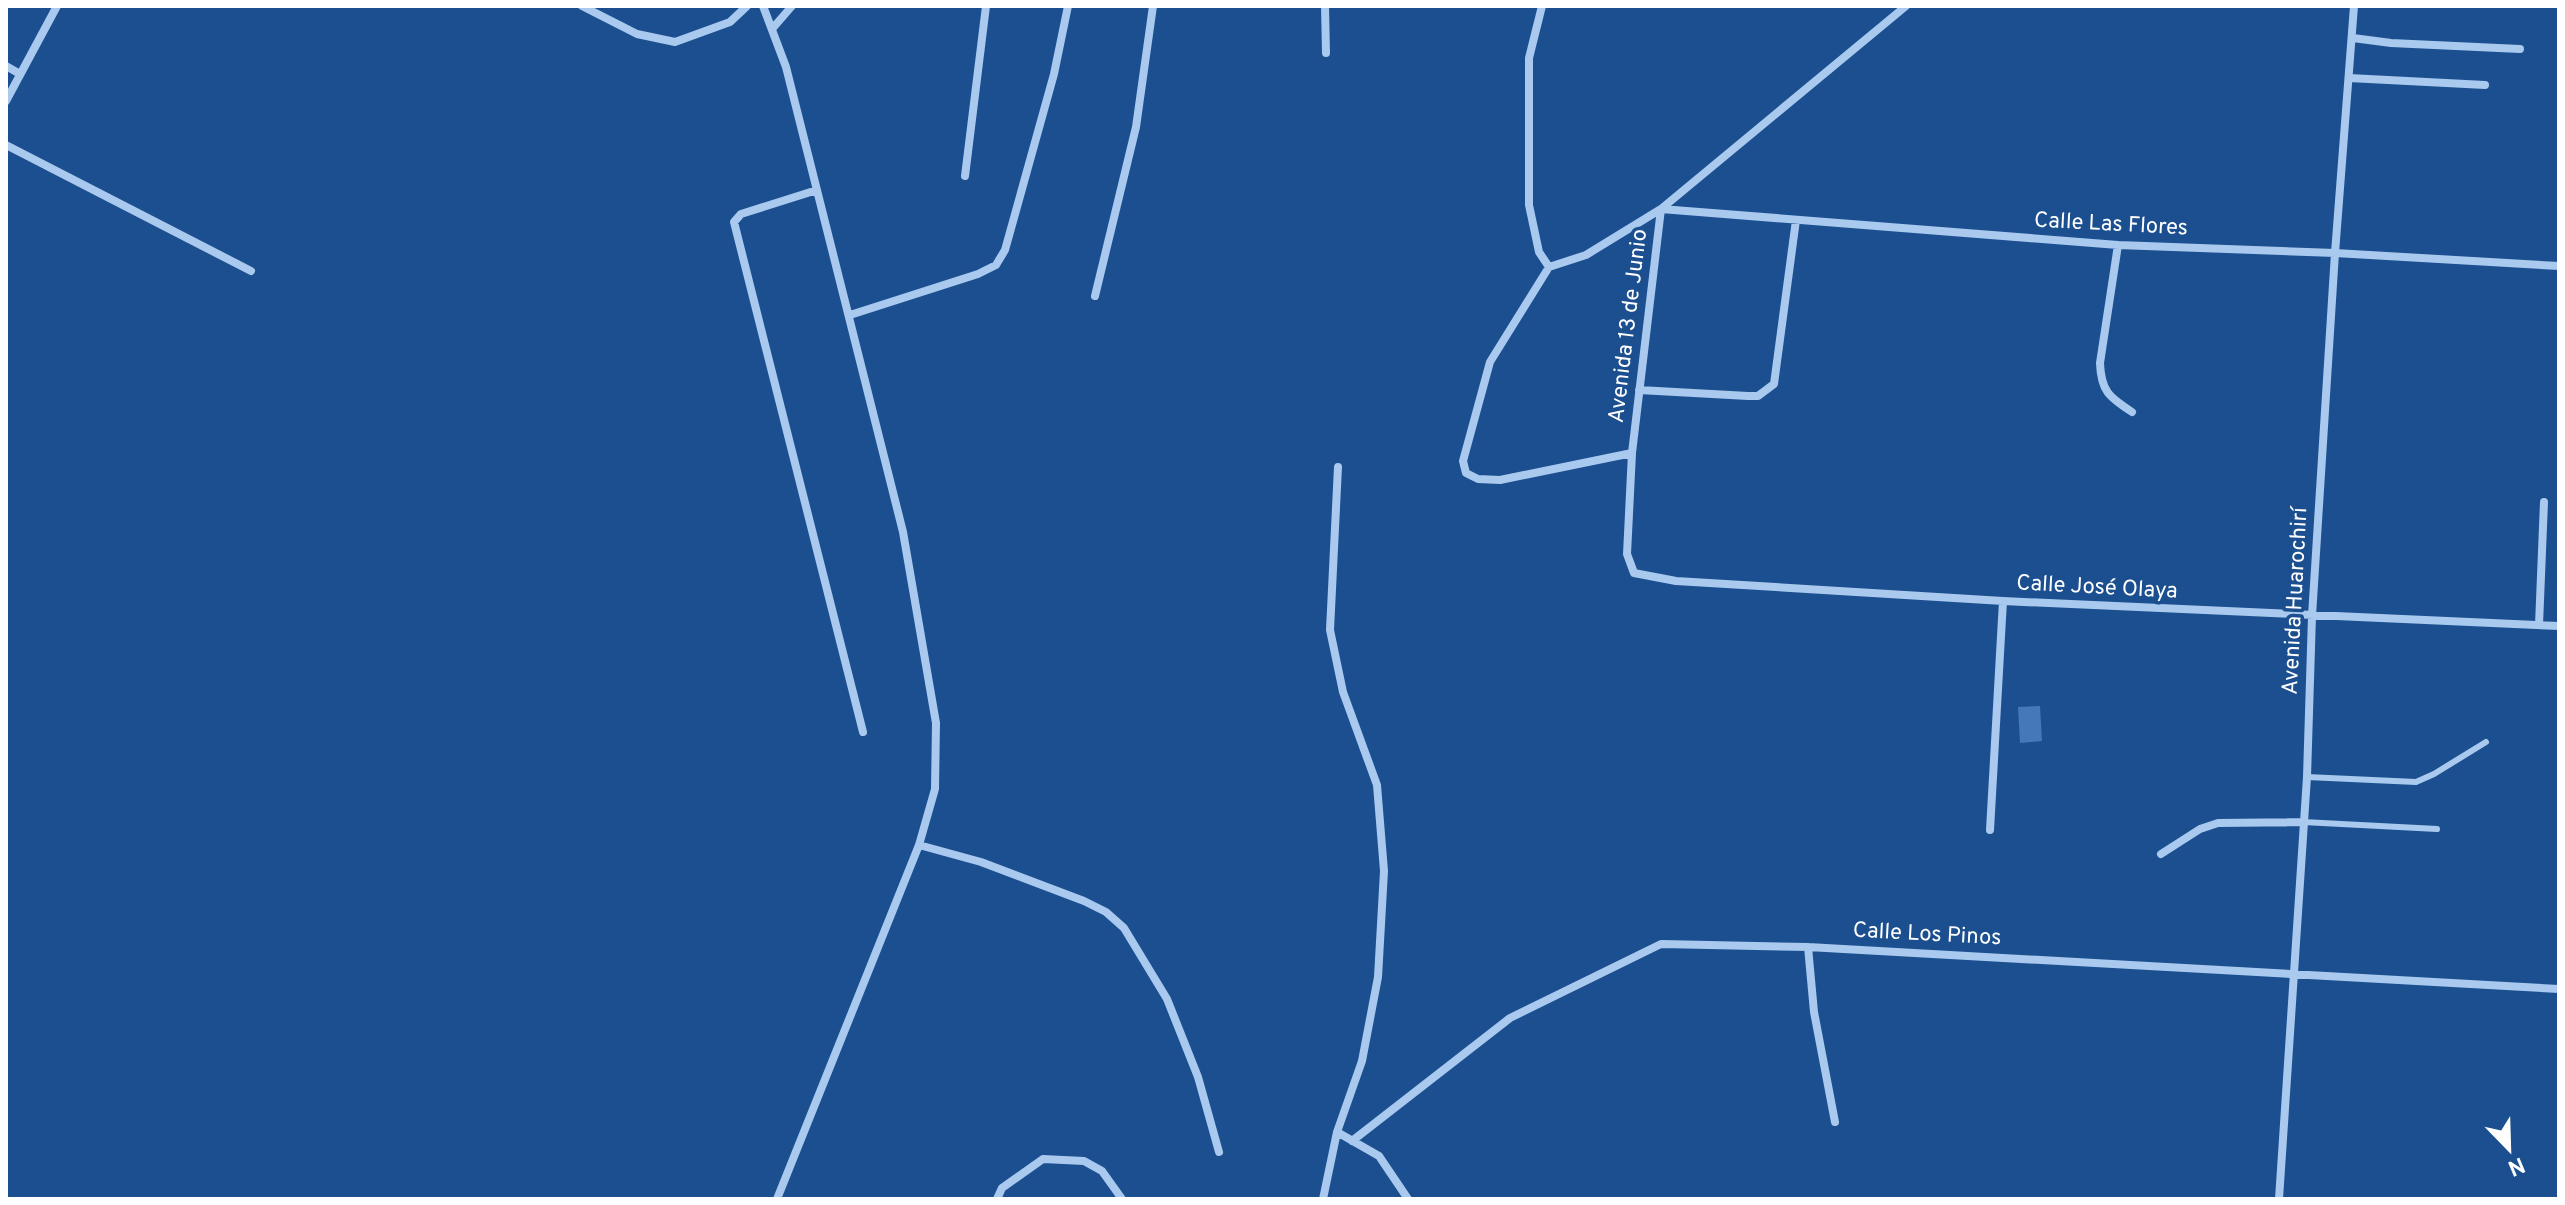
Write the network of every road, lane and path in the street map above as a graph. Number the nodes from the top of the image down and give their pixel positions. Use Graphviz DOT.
graph roads {
  1 [pos="57,6"];
  2 [pos="582,6"];
  3 [pos="747,6"];
  4 [pos="763,6"];
  5 [pos="792,6"];
  6 [pos="986,6"];
  7 [pos="1068,6"];
  8 [pos="1153,6"];
  9 [pos="1325,6"];
  10 [pos="1542,6"];
  11 [pos="1906,6"];
  12 [pos="2354,6"];
  13 [pos="772,29"];
  14 [pos="2353,38"];
  15 [pos="2520,49"];
  16 [pos="1326,53"];
  17 [pos="6,66"];
  18 [pos="20,74"];
  19 [pos="2349,78"];
  20 [pos="2485,85"];
  21 [pos="6,101"];
  22 [pos="6,145"];
  23 [pos="965,176"];
  24 [pos="817,190"];
  25 [pos="1661,209"];
  26 [pos="1796,220"];
  27 [pos="2118,245"];
  28 [pos="2335,253"];
  29 [pos="2559,266"];
  30 [pos="1549,267"];
  31 [pos="251,271"];
  32 [pos="1095,296"];
  33 [pos="850,315"];
  34 [pos="1639,390"];
  35 [pos="2132,412"];
  36 [pos="1632,453"];
  37 [pos="1338,467"];
  38 [pos="2544,502"];
  39 [pos="1634,573"];
  40 [pos="2003,601"];
  41 [pos="2312,616"];
  42 [pos="2539,625"];
  43 [pos="2559,626"];
  44 [pos="863,732"];
  45 [pos="2486,742"];
  46 [pos="2307,777"];
  47 [pos="2303,822"];
  48 [pos="2437,829"];
  49 [pos="1990,830"];
  50 [pos="919,845"];
  51 [pos="2161,854"];
  52 [pos="1808,947"];
  53 [pos="2294,972"];
  54 [pos="2559,989"];
  55 [pos="1835,1122"];
  56 [pos="1337,1132"];
  57 [pos="1352,1141"];
  58 [pos="1219,1152"];
  59 [pos="777,1199"];
  60 [pos="997,1199"];
  61 [pos="1122,1199"];
  62 [pos="1323,1199"];
  63 [pos="1408,1199"];
  64 [pos="2279,1199"];
  1 -- 18 [label="street"];
  2 -- 3 [label="street"];
  4 -- 13 [label="street"];
  5 -- 13 [label="street"];
  6 -- 23 [label="street"];
  7 -- 33 [label="street"];
  8 -- 32 [label="street"];
  9 -- 16 [label="street"];
  10 -- 30 [label="street"];
  11 -- 25 [label="street, Avenida 13 de Junio"];
  12 -- 14 [label="street, Avenida Huarochirí"];
  13 -- 24 [label="street"];
  14 -- 15 [label="street"];
  14 -- 19 [label="street, Avenida Huarochirí"];
  17 -- 18 [label="street"];
  18 -- 21 [label="street"];
  19 -- 20 [label="street"];
  19 -- 28 [label="street, Avenida Huarochirí"];
  22 -- 31 [label="street"];
  24 -- 33 [label="street"];
  24 -- 44 [label="street"];
  25 -- 26 [label="street, Calle Las Flores"];
  25 -- 30 [label="street"];
  25 -- 34 [label="street, Avenida 13 de Junio"];
  26 -- 27 [label="street, Calle Las Flores"];
  26 -- 34 [label="street"];
  27 -- 28 [label="street, Calle Las Flores"];
  27 -- 35 [label="street"];
  28 -- 29 [label="street, Calle Las Flores"];
  28 -- 41 [label="street, Avenida Huarochirí"];
  30 -- 36 [label="street"];
  33 -- 50 [label="street"];
  34 -- 36 [label="street, Avenida 13 de Junio"];
  36 -- 39 [label="street, Avenida 13 de Junio"];
  37 -- 56 [label="street"];
  38 -- 42 [label="street"];
  39 -- 40 [label="street, Calle José Olaya"];
  40 -- 41 [label="street, Calle José Olaya"];
  40 -- 49 [label="street"];
  41 -- 42 [label="street, Calle José Olaya"];
  41 -- 46 [label="street, Avenida Huarochirí"];
  42 -- 43 [label="street, Calle José Olaya"];
  45 -- 46 [label="lane"];
  46 -- 47 [label="street, Avenida Huarochirí"];
  47 -- 48 [label="lane"];
  47 -- 51 [label="street"];
  47 -- 53 [label="street, Avenida Huarochirí"];
  50 -- 58 [label="street"];
  50 -- 59 [label="street"];
  52 -- 53 [label="street, Calle Los Pinos"];
  52 -- 55 [label="street"];
  52 -- 57 [label="street, Calle Los Pinos"];
  53 -- 54 [label="street, Calle Los Pinos"];
  53 -- 64 [label="street, Avenida Huarochirí"];
  56 -- 57 [label="street"];
  56 -- 62 [label="street"];
  57 -- 63 [label="street"];
  60 -- 61 [label="street"];
}
